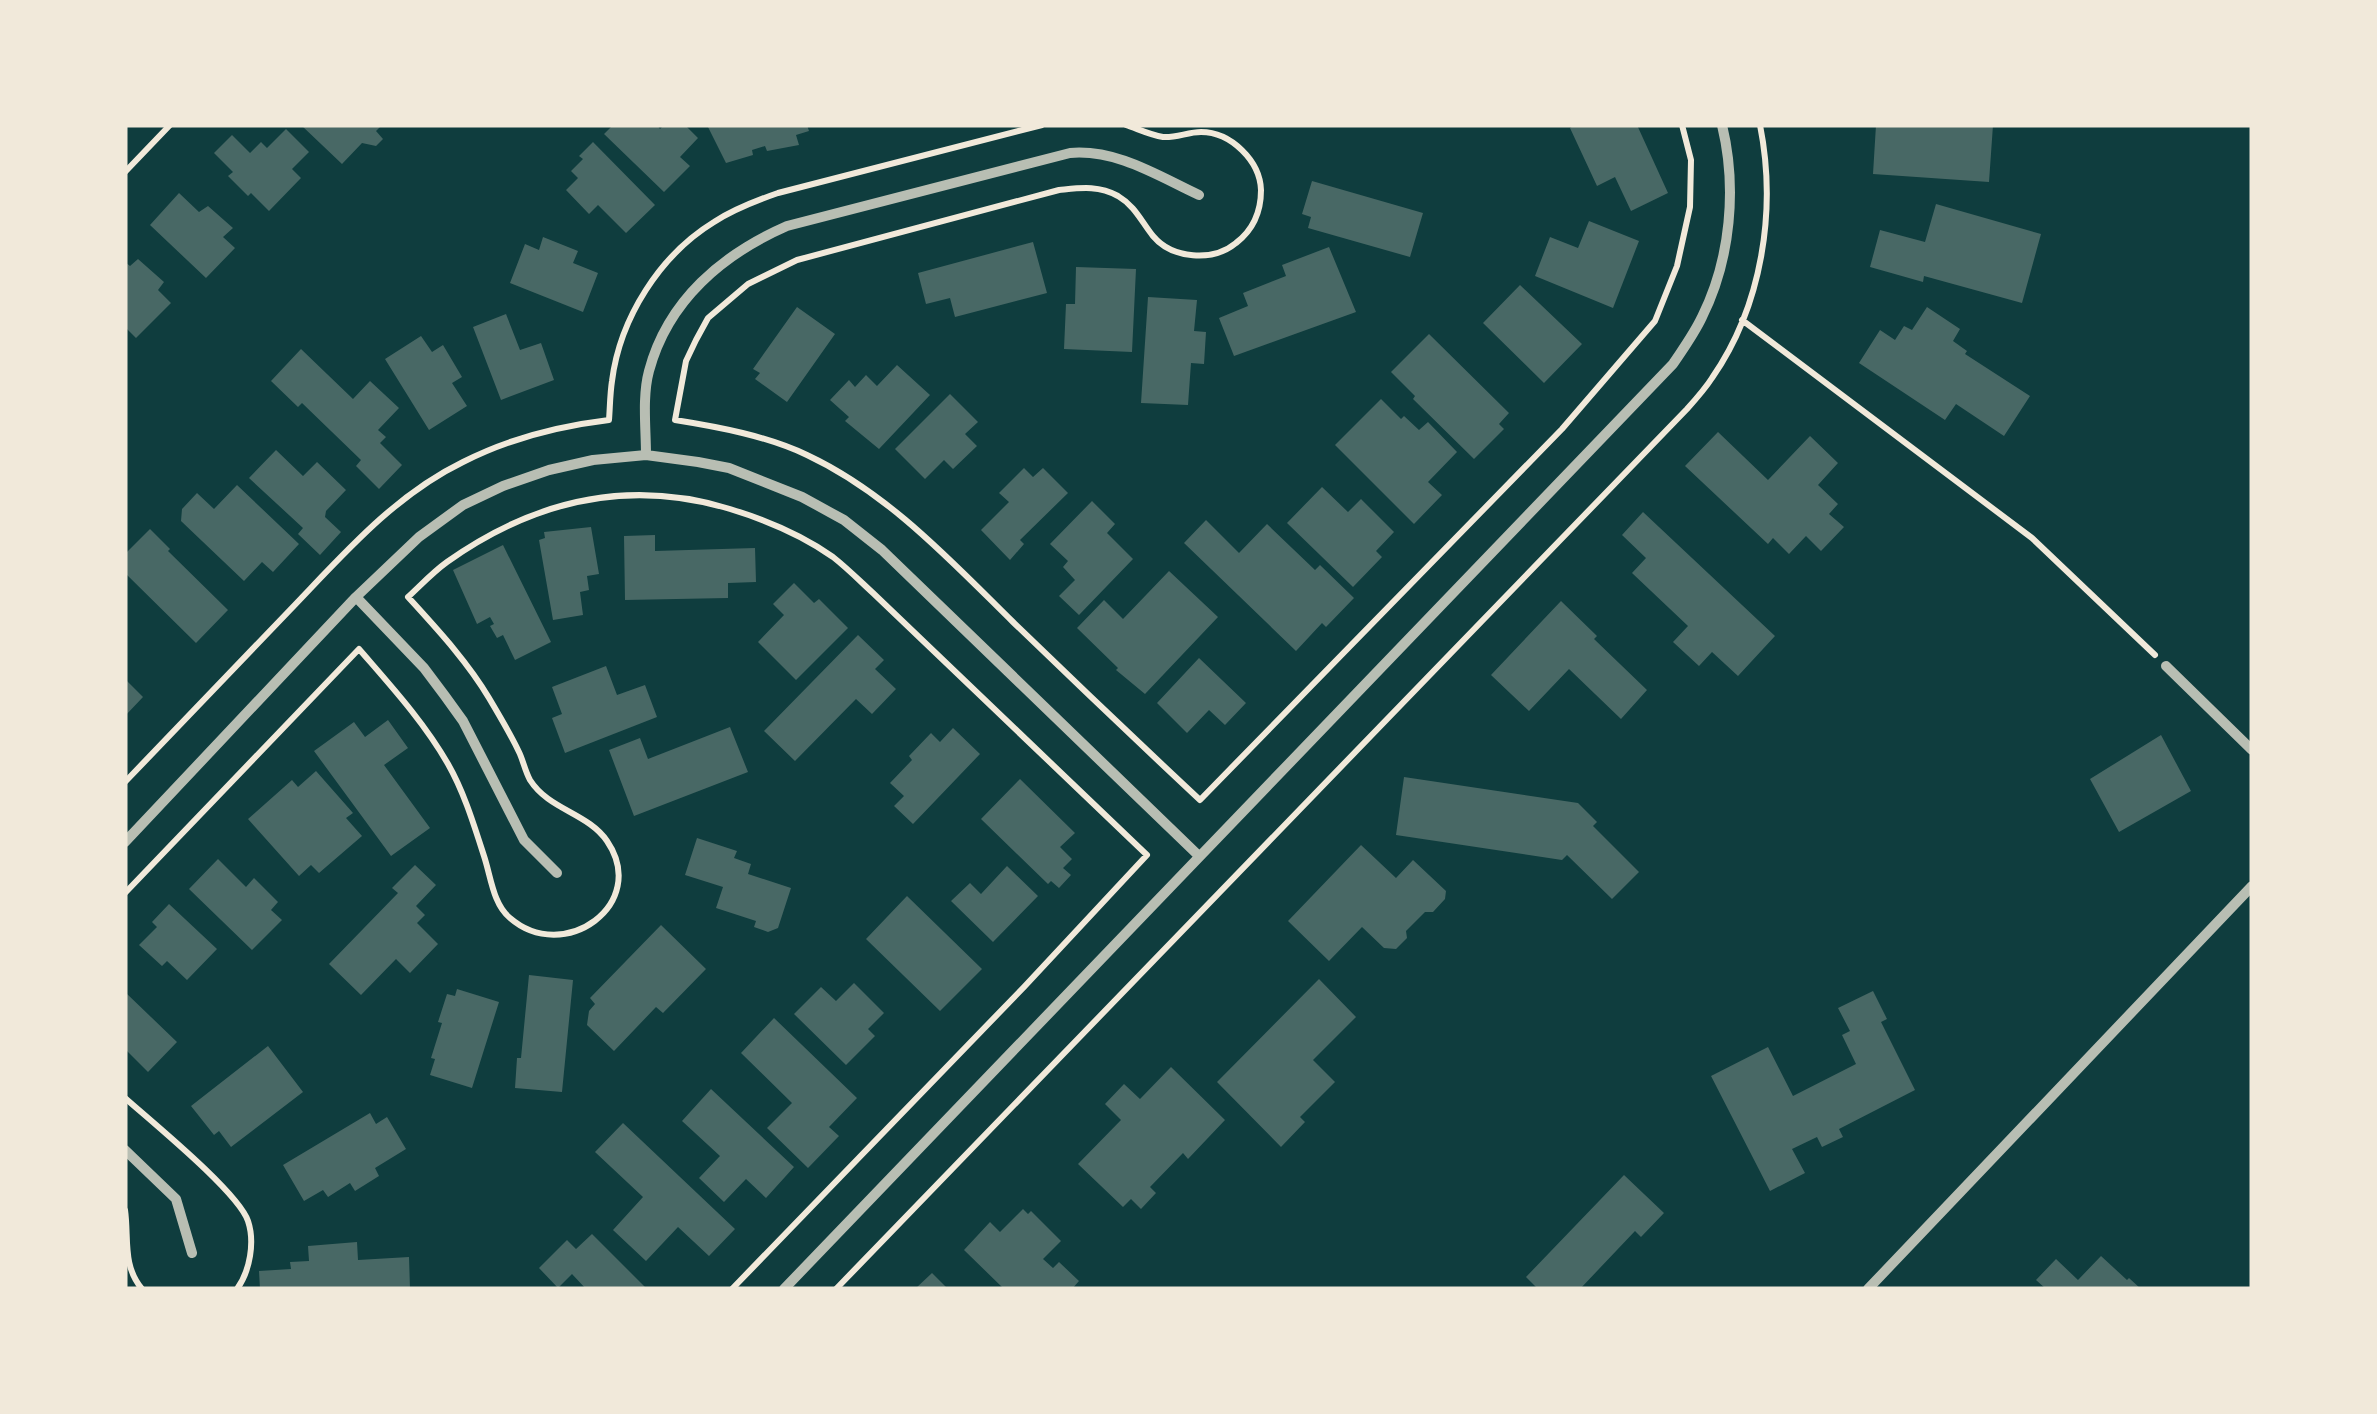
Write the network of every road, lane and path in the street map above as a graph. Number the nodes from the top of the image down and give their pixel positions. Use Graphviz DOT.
graph roads {
  1 [pos="170,125"];
  2 [pos="1126,125"];
  3 [pos="1682,125"];
  4 [pos="1722,125"];
  5 [pos="1760,125"];
  6 [pos="125,172"];
  7 [pos="1199,196"];
  8 [pos="1742,320"];
  9 [pos="646,455"];
  10 [pos="356,597"];
  11 [pos="408,597"];
  12 [pos="359,649"];
  13 [pos="2166,666"];
  14 [pos="2252,750"];
  15 [pos="125,842"];
  16 [pos="1199,856"];
  17 [pos="557,873"];
  18 [pos="2252,886"];
  19 [pos="125,893"];
  20 [pos="125,1098"];
  21 [pos="125,1150"];
  22 [pos="125,1210"];
  23 [pos="192,1253"];
  24 [pos="142,1289"];
  25 [pos="237,1289"];
  26 [pos="732,1289"];
  27 [pos="784,1289"];
  28 [pos="836,1289"];
  29 [pos="1868,1289"];
  1 -- 6 [label="path"];
  2 -- 3 [label="path"];
  4 -- 16 [label="street"];
  5 -- 8 [label="path"];
  7 -- 9 [label="street"];
  8 -- 13 [label="path"];
  8 -- 28 [label="path"];
  9 -- 10 [label="street"];
  9 -- 16 [label="street"];
  10 -- 15 [label="street"];
  10 -- 17 [label="street"];
  11 -- 26 [label="path"];
  12 -- 19 [label="path"];
  13 -- 14 [label="street"];
  16 -- 27 [label="street"];
  18 -- 29 [label="street"];
  20 -- 25 [label="path"];
  21 -- 23 [label="street"];
  22 -- 24 [label="path"];
}
